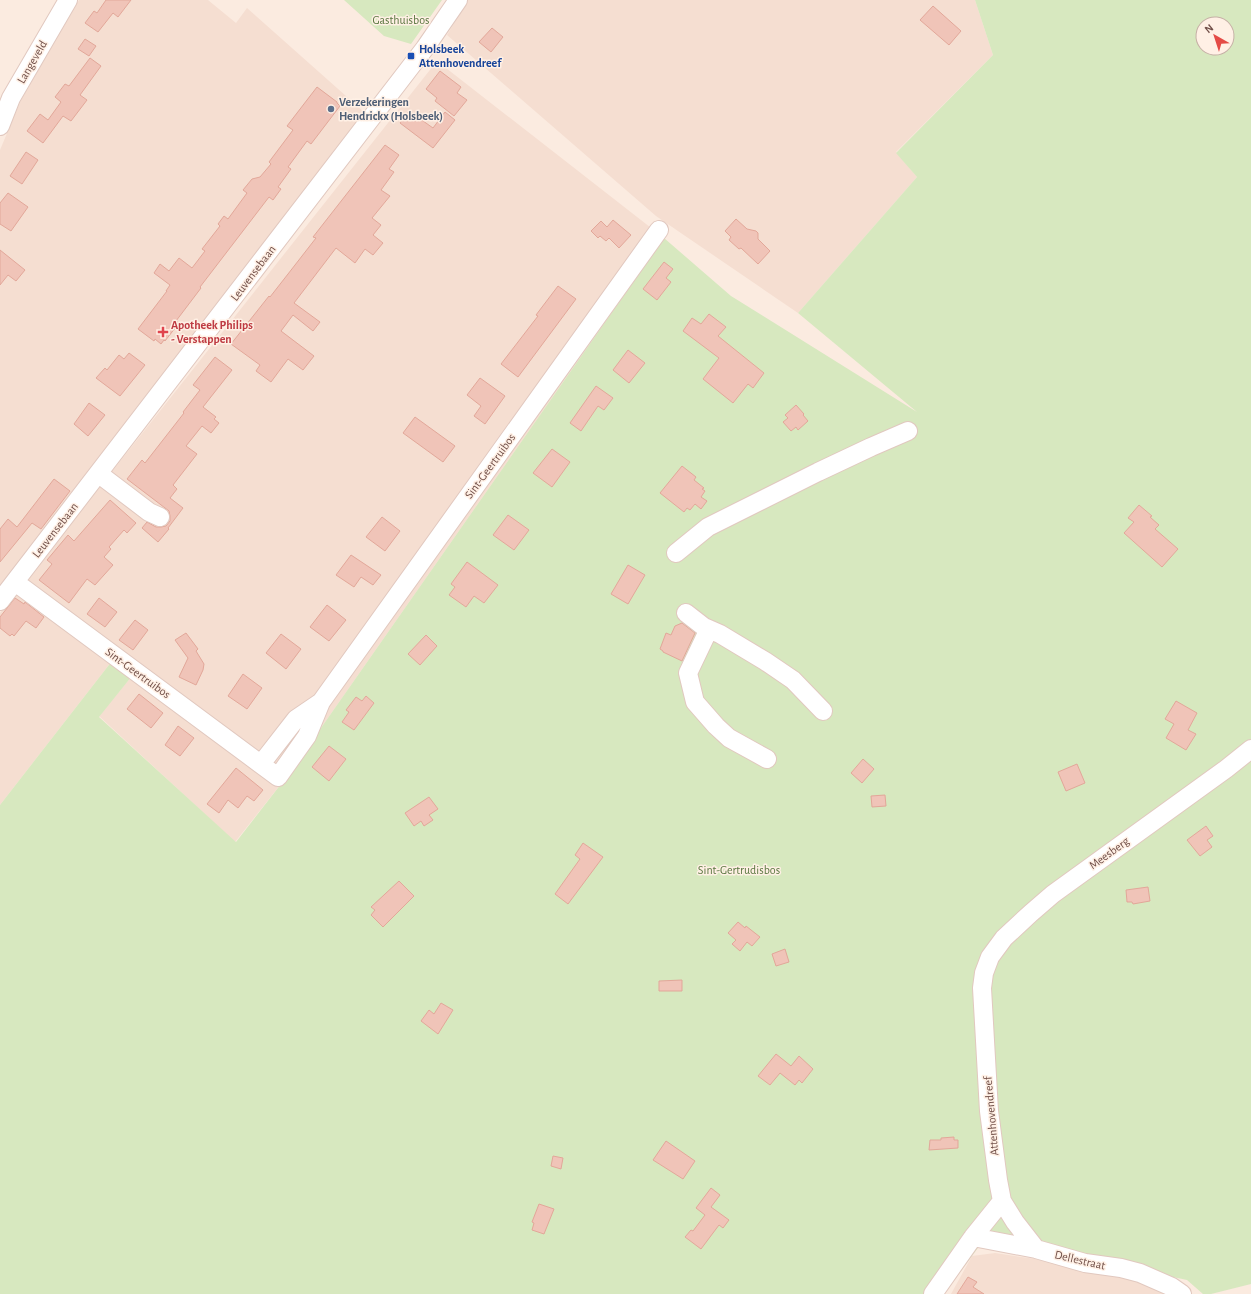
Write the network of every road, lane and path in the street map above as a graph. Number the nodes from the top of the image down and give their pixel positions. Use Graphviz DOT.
graph roads {
  1 [pos="68,0"];
  2 [pos="458,0"];
  3 [pos="0,126"];
  4 [pos="659,230"];
  5 [pos="908,431"];
  6 [pos="99,474"];
  7 [pos="160,517"];
  8 [pos="676,554"];
  9 [pos="15,582"];
  10 [pos="0,601"];
  11 [pos="686,613"];
  12 [pos="709,629"];
  13 [pos="822,711"];
  14 [pos="1251,749"];
  15 [pos="767,760"];
  16 [pos="984,973"];
  17 [pos="1002,1201"];
  18 [pos="973,1237"];
  19 [pos="1036,1249"];
  20 [pos="933,1294"];
  21 [pos="1182,1294"];
  1 -- 3 [label="street, Langeveld"];
  2 -- 6 [label="street, Leuvensebaan"];
  4 -- 9 [label="street, Sint-Geertruibos"];
  5 -- 8 [label="street"];
  6 -- 7 [label="street"];
  6 -- 9 [label="street, Leuvensebaan"];
  9 -- 10 [label="street, Leuvensebaan"];
  11 -- 12 [label="street"];
  12 -- 13 [label="street"];
  12 -- 15 [label="street"];
  14 -- 16 [label="street, Meesberg"];
  16 -- 17 [label="street, Attenhovendreef"];
  17 -- 18 [label="street"];
  17 -- 19 [label="street, Attenhovendreef"];
  18 -- 19 [label="street, Dellestraat"];
  18 -- 20 [label="street"];
  19 -- 21 [label="street, Dellestraat"];
}
